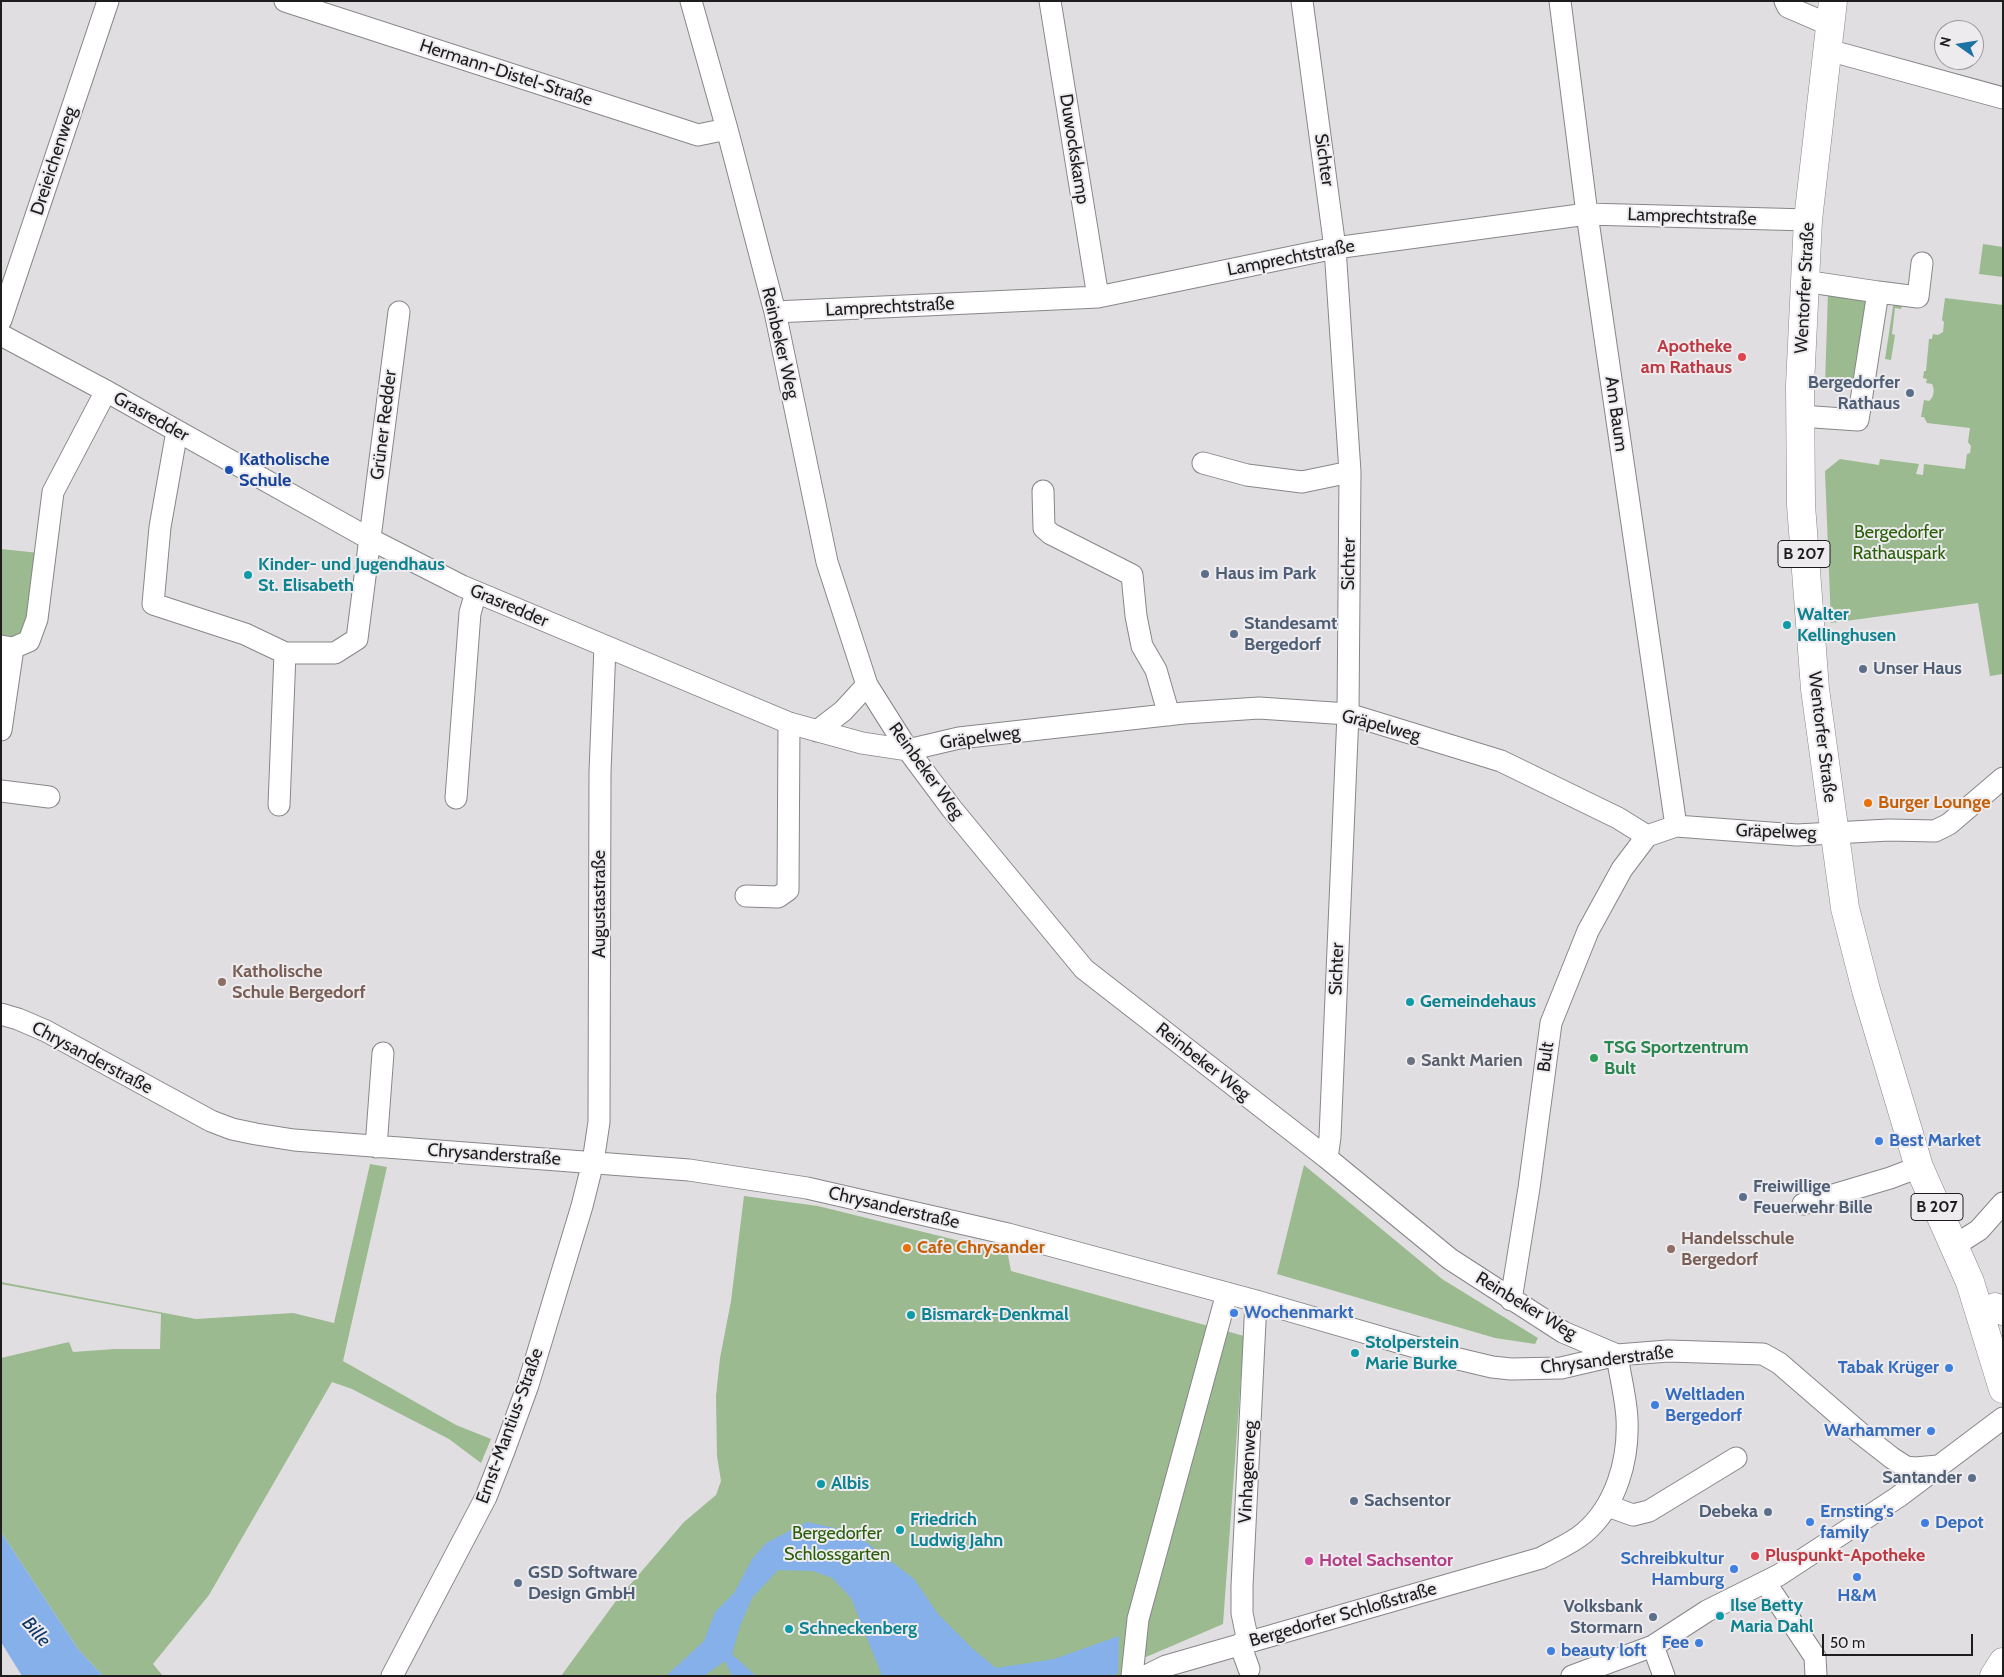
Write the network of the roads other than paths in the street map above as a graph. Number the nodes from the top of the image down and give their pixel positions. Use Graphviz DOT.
graph roads {
  1 [pos="108,1"];
  2 [pos="285,1"];
  3 [pos="691,1"];
  4 [pos="1050,1"];
  5 [pos="1302,1"];
  6 [pos="1560,1"];
  7 [pos="1785,1"];
  8 [pos="1830,25"];
  9 [pos="2003,98"];
  10 [pos="727,129"];
  11 [pos="1587,214"];
  12 [pos="1808,220"];
  13 [pos="1335,248"];
  14 [pos="1922,263"];
  15 [pos="1804,281"];
  16 [pos="1878,292"];
  17 [pos="1098,297"];
  18 [pos="399,312"];
  19 [pos="775,312"];
  20 [pos="1,320"];
  21 [pos="1,335"];
  22 [pos="106,391"];
  23 [pos="1800,416"];
  24 [pos="177,431"];
  25 [pos="1203,463"];
  26 [pos="1350,472"];
  27 [pos="1043,491"];
  28 [pos="370,539"];
  29 [pos="476,592"];
  30 [pos="605,646"];
  31 [pos="7,647"];
  32 [pos="285,653"];
  33 [pos="868,685"];
  34 [pos="1348,714"];
  35 [pos="1169,715"];
  36 [pos="788,723"];
  37 [pos="1,730"];
  38 [pos="817,731"];
  39 [pos="908,750"];
  40 [pos="2003,778"];
  41 [pos="1,791"];
  42 [pos="49,797"];
  43 [pos="456,798"];
  44 [pos="279,805"];
  45 [pos="1676,826"];
  46 [pos="1835,833"];
  47 [pos="1647,836"];
  48 [pos="746,896"];
  49 [pos="1,1014"];
  50 [pos="383,1053"];
  51 [pos="376,1146"];
  52 [pos="1327,1158"];
  53 [pos="593,1162"];
  54 [pos="1920,1167"];
  55 [pos="2003,1203"];
  56 [pos="1803,1204"];
  57 [pos="1954,1246"];
  58 [pos="1970,1282"];
  59 [pos="1227,1293"];
  60 [pos="1511,1300"];
  61 [pos="1256,1301"];
  62 [pos="2000,1312"];
  63 [pos="1617,1355"];
  64 [pos="2002,1386"];
  65 [pos="2003,1418"];
  66 [pos="1736,1458"];
  67 [pos="1938,1466"];
  68 [pos="1608,1506"];
  69 [pos="1765,1582"];
  70 [pos="1244,1643"];
  71 [pos="1653,1646"];
  72 [pos="2003,1662"];
  73 [pos="1250,1669"];
  74 [pos="392,1676"];
  75 [pos="1132,1676"];
  76 [pos="1146,1676"];
  77 [pos="1572,1676"];
  78 [pos="1664,1676"];
  79 [pos="1816,1676"];
  80 [pos="1994,1676"];
  1 -- 20 [label="street, Dreieichenweg"];
  2 -- 10 [label="street, Hermann-Distel-Straße"];
  3 -- 10 [label="street, Reinbeker Weg"];
  4 -- 17 [label="street, Duwockskamp"];
  5 -- 13 [label="street, Sichter"];
  6 -- 11 [label="street, Am Baum"];
  7 -- 8 [label="street"];
  8 -- 9 [label="street"];
  8 -- 12 [label="main road, Wentorfer Straße / B 207"];
  10 -- 19 [label="street, Reinbeker Weg"];
  11 -- 12 [label="street, Lamprechtstraße"];
  11 -- 13 [label="street, Lamprechtstraße"];
  11 -- 45 [label="street, Am Baum"];
  12 -- 15 [label="main road, Wentorfer Straße / B 207"];
  13 -- 17 [label="street, Lamprechtstraße"];
  13 -- 26 [label="street, Sichter"];
  14 -- 16 [label="street"];
  15 -- 16 [label="street"];
  15 -- 23 [label="main road, Wentorfer Straße / B 207"];
  16 -- 23 [label="street"];
  17 -- 19 [label="street, Lamprechtstraße"];
  18 -- 28 [label="street, Grüner Redder"];
  19 -- 33 [label="street, Reinbeker Weg"];
  21 -- 22 [label="street, Grasredder"];
  22 -- 24 [label="street, Grasredder"];
  22 -- 31 [label="street"];
  23 -- 46 [label="main road, Wentorfer Straße / B 207"];
  24 -- 28 [label="street, Grasredder"];
  24 -- 32 [label="street"];
  25 -- 26 [label="street"];
  26 -- 34 [label="street, Sichter"];
  27 -- 35 [label="street"];
  28 -- 29 [label="street, Grasredder"];
  28 -- 32 [label="street, Grüner Redder"];
  29 -- 30 [label="street, Grasredder"];
  29 -- 43 [label="street"];
  30 -- 36 [label="street, Grasredder"];
  30 -- 53 [label="street, Augustastraße"];
  31 -- 37 [label="street"];
  32 -- 44 [label="street"];
  33 -- 38 [label="street"];
  33 -- 39 [label="street, Reinbeker Weg"];
  34 -- 35 [label="street, Gräpelweg"];
  34 -- 47 [label="street, Gräpelweg"];
  34 -- 52 [label="street, Sichter"];
  35 -- 39 [label="street, Gräpelweg"];
  36 -- 38 [label="street, Grasredder"];
  36 -- 48 [label="street"];
  38 -- 39 [label="street, Grasredder"];
  39 -- 52 [label="street, Reinbeker Weg"];
  40 -- 46 [label="street, Gräpelweg"];
  41 -- 42 [label="street"];
  45 -- 46 [label="street, Gräpelweg"];
  45 -- 47 [label="street, Gräpelweg"];
  46 -- 54 [label="main road, Wentorfer Straße / B 207"];
  47 -- 60 [label="street, Bult"];
  49 -- 51 [label="street, Chrysanderstraße"];
  50 -- 51 [label="street"];
  51 -- 53 [label="street, Chrysanderstraße"];
  52 -- 60 [label="street, Reinbeker Weg"];
  53 -- 59 [label="street, Chrysanderstraße"];
  53 -- 74 [label="street, Ernst-Mantius-Straße"];
  54 -- 56 [label="street"];
  54 -- 57 [label="main road, Wentorfer Straße / B 207"];
  55 -- 57 [label="street"];
  57 -- 58 [label="main road, B 207"];
  58 -- 62 [label="main road, B 207"];
  58 -- 64 [label="main road, B 207"];
  59 -- 61 [label="street, Chrysanderstraße"];
  59 -- 75 [label="street"];
  60 -- 63 [label="street, Reinbeker Weg"];
  61 -- 63 [label="street, Chrysanderstraße"];
  61 -- 70 [label="street, Vinhagenweg"];
  63 -- 67 [label="street, Chrysanderstraße"];
  63 -- 68 [label="street, Bergedorfer Schloßstraße"];
  65 -- 67 [label="street"];
  66 -- 68 [label="street"];
  67 -- 69 [label="street"];
  68 -- 70 [label="street, Bergedorfer Schloßstraße"];
  69 -- 71 [label="street"];
  69 -- 79 [label="street"];
  70 -- 73 [label="street, Vinhagenweg"];
  70 -- 76 [label="street, Bergedorfer Schloßstraße"];
  71 -- 77 [label="street"];
  71 -- 78 [label="street"];
  72 -- 80 [label="main road"];
}
